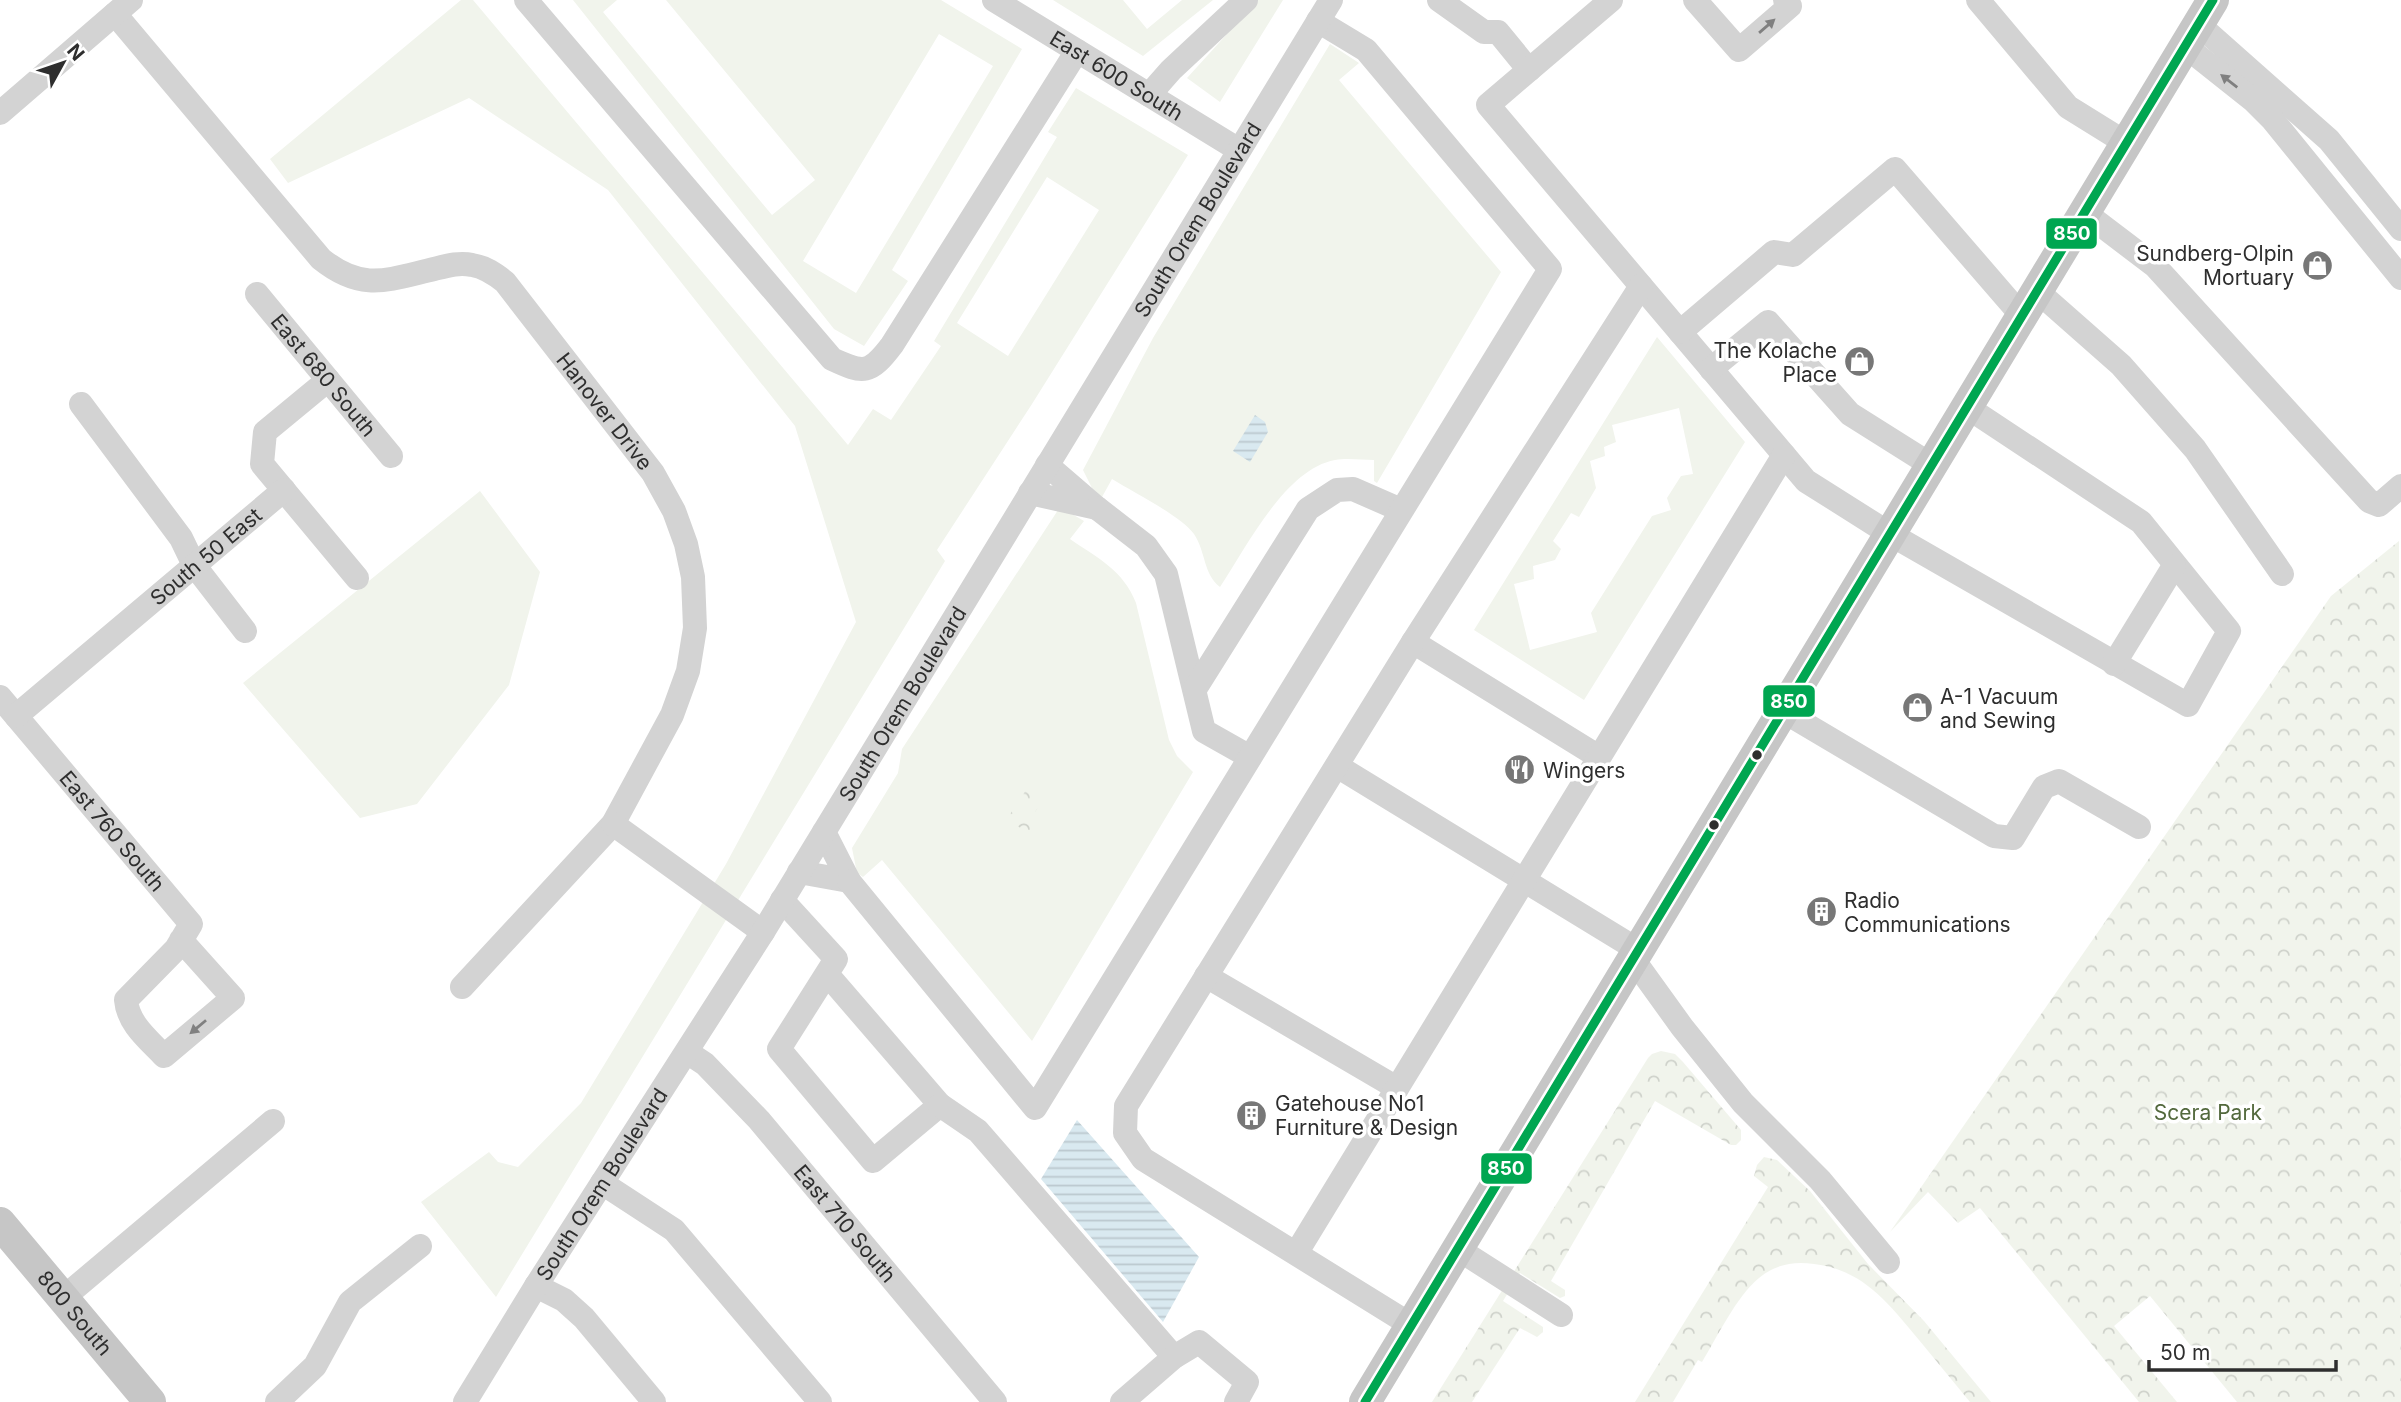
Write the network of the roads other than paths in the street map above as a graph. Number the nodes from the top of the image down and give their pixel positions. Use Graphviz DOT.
graph roads {
  1 [pos="526,0"];
  2 [pos="994,0"];
  3 [pos="1246,0"];
  4 [pos="1439,0"];
  5 [pos="1611,0"];
  6 [pos="1695,0"];
  7 [pos="1785,0"];
  8 [pos="1978,0"];
  9 [pos="123,7"];
  10 [pos="1324,10"];
  11 [pos="2203,14"];
  12 [pos="1077,51"];
  13 [pos="1529,70"];
  14 [pos="1149,95"];
  15 [pos="0,113"];
  16 [pos="2126,143"];
  17 [pos="1239,150"];
  18 [pos="2084,212"];
  19 [pos="2401,229"];
  20 [pos="2401,278"];
  21 [pos="1641,286"];
  22 [pos="257,294"];
  23 [pos="2029,303"];
  24 [pos="1680,332"];
  25 [pos="1711,369"];
  26 [pos="328,380"];
  27 [pos="81,404"];
  28 [pos="1968,407"];
  29 [pos="1784,455"];
  30 [pos="391,456"];
  31 [pos="1047,465"];
  32 [pos="1931,465"];
  33 [pos="2401,486"];
  34 [pos="284,490"];
  35 [pos="1030,493"];
  36 [pos="1097,508"];
  37 [pos="1401,510"];
  38 [pos="1890,534"];
  39 [pos="194,565"];
  40 [pos="2174,566"];
  41 [pos="2282,575"];
  42 [pos="357,578"];
  43 [pos="245,631"];
  44 [pos="1413,642"];
  45 [pos="2114,664"];
  46 [pos="1195,689"];
  47 [pos="0,697"];
  48 [pos="1783,711"];
  49 [pos="16,716"];
  50 [pos="1250,757"];
  51 [pos="1599,757"];
  52 [pos="1337,766"];
  53 [pos="613,824"];
  54 [pos="2139,827"];
  55 [pos="824,832"];
  56 [pos="799,872"];
  57 [pos="1524,880"];
  58 [pos="849,881"];
  59 [pos="782,900"];
  60 [pos="763,932"];
  61 [pos="178,944"];
  62 [pos="1636,954"];
  63 [pos="827,974"];
  64 [pos="1206,976"];
  65 [pos="462,987"];
  66 [pos="687,1052"];
  67 [pos="1397,1088"];
  68 [pos="940,1105"];
  69 [pos="273,1121"];
  70 [pos="602,1183"];
  71 [pos="0,1223"];
  72 [pos="420,1246"];
  73 [pos="1458,1249"];
  74 [pos="1297,1252"];
  75 [pos="1888,1262"];
  76 [pos="536,1286"];
  77 [pos="63,1298"];
  78 [pos="1561,1315"];
  79 [pos="1411,1325"];
  80 [pos="1174,1357"];
  81 [pos="150,1402"];
  82 [pos="277,1402"];
  83 [pos="465,1402"];
  84 [pos="654,1402"];
  85 [pos="820,1402"];
  86 [pos="995,1402"];
  87 [pos="1122,1402"];
  88 [pos="1236,1402"];
  89 [pos="1365,1402"];
  1 -- 12 [label="street"];
  2 -- 12 [label="street, East 600 South"];
  3 -- 14 [label="street"];
  4 -- 13 [label="street"];
  5 -- 13 [label="street"];
  6 -- 7 [label="street, one-way"];
  8 -- 16 [label="street"];
  9 -- 15 [label="street"];
  9 -- 53 [label="street, Hanover Drive"];
  10 -- 17 [label="street, South Orem Boulevard"];
  10 -- 37 [label="street"];
  11 -- 16 [label="main road"];
  11 -- 19 [label="street"];
  20 -- 11 [label="street, one-way"];
  12 -- 14 [label="street, East 600 South"];
  13 -- 21 [label="street"];
  14 -- 17 [label="street, East 600 South"];
  16 -- 18 [label="main road"];
  17 -- 31 [label="street, South Orem Boulevard"];
  18 -- 23 [label="main road"];
  18 -- 33 [label="street"];
  21 -- 24 [label="street"];
  21 -- 44 [label="street"];
  22 -- 26 [label="street, East 680 South"];
  23 -- 24 [label="street"];
  23 -- 28 [label="main road"];
  23 -- 41 [label="street"];
  24 -- 25 [label="street"];
  25 -- 29 [label="street"];
  25 -- 32 [label="street"];
  26 -- 30 [label="street, East 680 South"];
  26 -- 34 [label="street"];
  27 -- 39 [label="street"];
  28 -- 32 [label="main road"];
  28 -- 40 [label="street"];
  29 -- 38 [label="street"];
  29 -- 51 [label="street"];
  31 -- 35 [label="street, South Orem Boulevard"];
  31 -- 36 [label="street"];
  32 -- 38 [label="main road"];
  34 -- 39 [label="street, South 50 East"];
  34 -- 42 [label="street"];
  35 -- 36 [label="street"];
  35 -- 55 [label="street, South Orem Boulevard"];
  36 -- 46 [label="street"];
  37 -- 46 [label="street"];
  37 -- 50 [label="street"];
  38 -- 45 [label="street"];
  38 -- 48 [label="main road"];
  39 -- 43 [label="street"];
  39 -- 49 [label="street, South 50 East"];
  40 -- 45 [label="street"];
  40 -- 45 [label="street"];
  44 -- 51 [label="street"];
  44 -- 52 [label="street"];
  46 -- 50 [label="street"];
  47 -- 49 [label="street"];
  48 -- 54 [label="street"];
  48 -- 62 [label="main road"];
  49 -- 61 [label="street, East 760 South"];
  50 -- 58 [label="street"];
  51 -- 57 [label="street"];
  52 -- 57 [label="street"];
  52 -- 64 [label="street"];
  53 -- 60 [label="street"];
  53 -- 65 [label="street, Hanover Drive"];
  55 -- 56 [label="street, South Orem Boulevard"];
  55 -- 58 [label="street"];
  56 -- 58 [label="street"];
  56 -- 59 [label="street, South Orem Boulevard"];
  57 -- 62 [label="street"];
  57 -- 67 [label="street"];
  59 -- 60 [label="street, South Orem Boulevard"];
  59 -- 63 [label="street"];
  60 -- 66 [label="street, South Orem Boulevard"];
  61 -- 61 [label="street, one-way"];
  62 -- 73 [label="main road"];
  62 -- 75 [label="street"];
  63 -- 68 [label="street"];
  63 -- 68 [label="street"];
  64 -- 67 [label="street"];
  64 -- 74 [label="street"];
  66 -- 70 [label="street, South Orem Boulevard"];
  66 -- 86 [label="street, East 710 South"];
  67 -- 74 [label="street"];
  68 -- 80 [label="street"];
  69 -- 77 [label="street"];
  70 -- 76 [label="street, South Orem Boulevard"];
  70 -- 85 [label="street"];
  71 -- 77 [label="main road, 800 South"];
  72 -- 82 [label="street"];
  73 -- 78 [label="street"];
  73 -- 79 [label="main road"];
  74 -- 79 [label="street"];
  76 -- 83 [label="street, South Orem Boulevard"];
  76 -- 84 [label="street"];
  77 -- 81 [label="main road, 800 South"];
  79 -- 89 [label="main road"];
  80 -- 87 [label="street"];
  80 -- 88 [label="street"];
}
